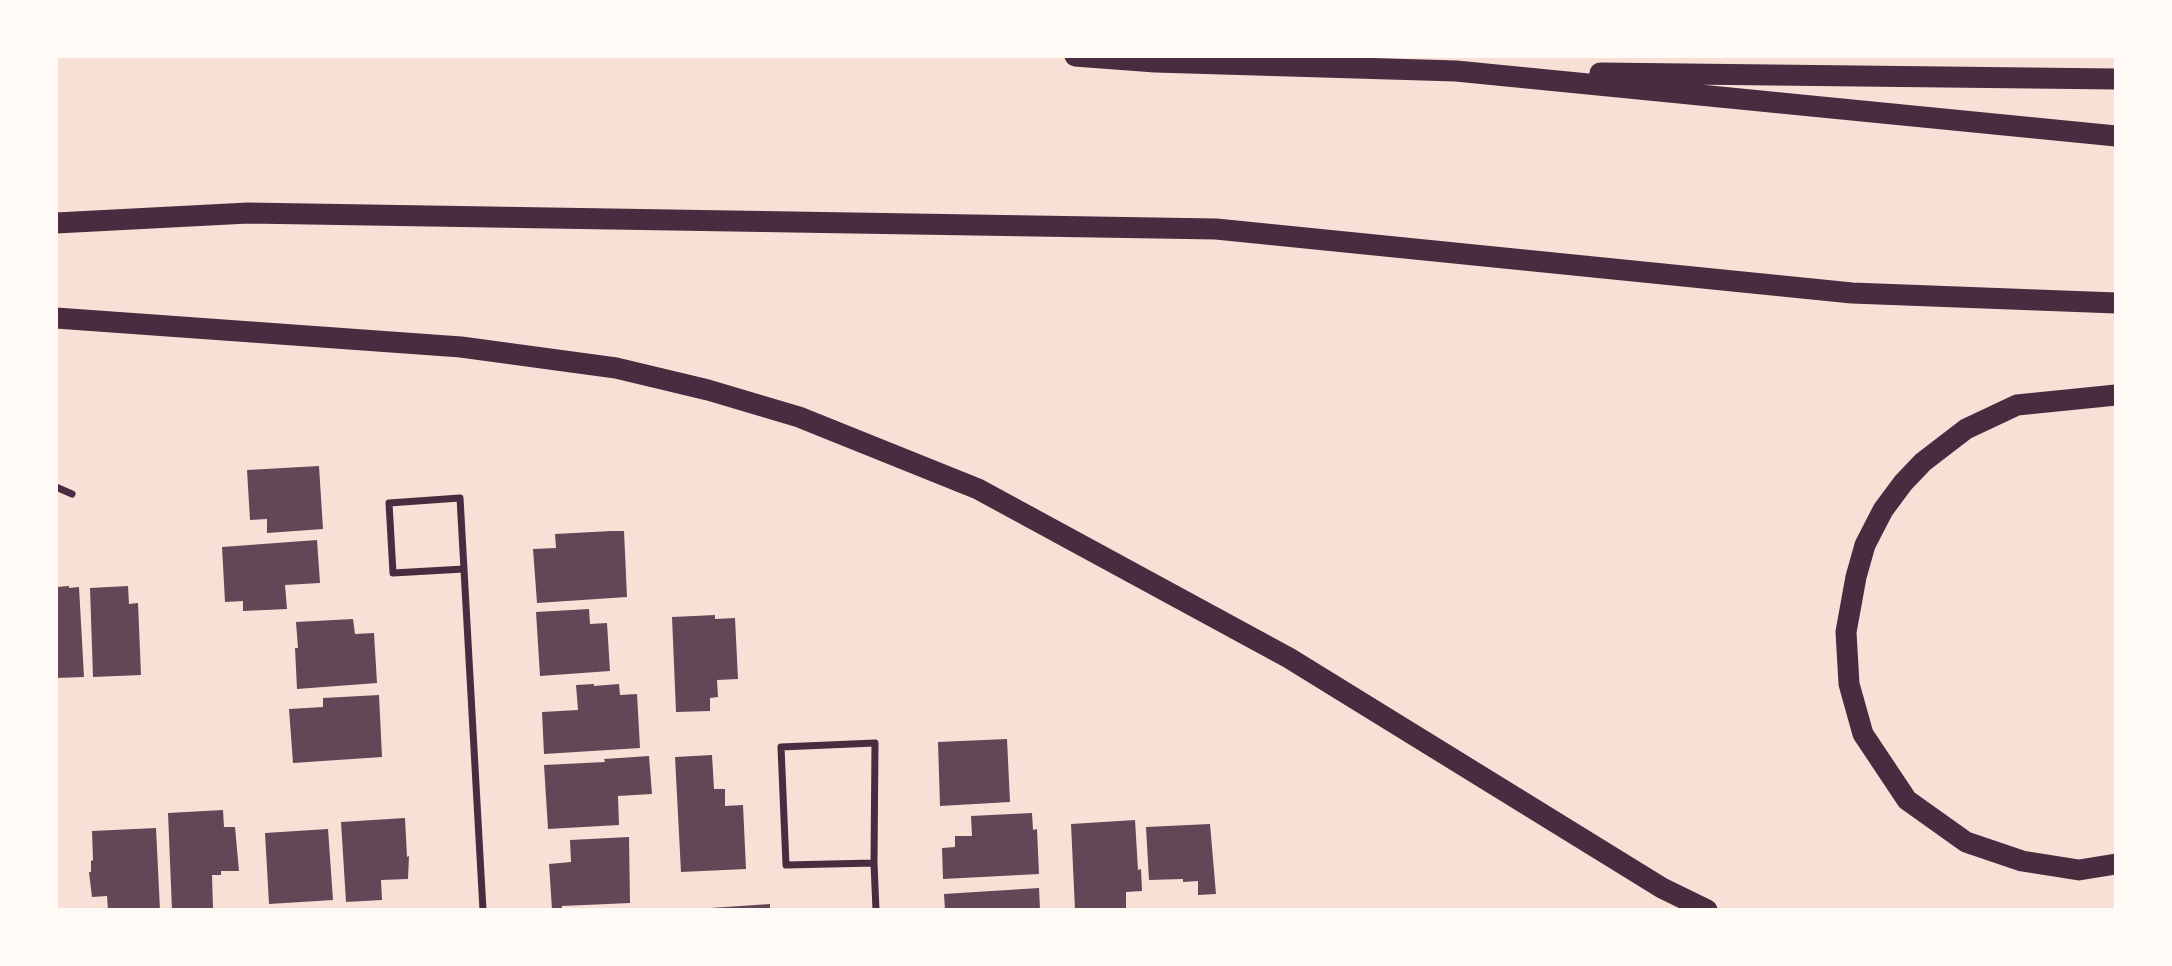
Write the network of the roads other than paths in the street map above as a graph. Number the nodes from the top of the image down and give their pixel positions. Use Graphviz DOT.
graph roads {
  1 [pos="1075,56"];
  2 [pos="1456,71"];
  3 [pos="2116,79"];
  4 [pos="2116,136"];
  5 [pos="56,223"];
  6 [pos="2116,303"];
  7 [pos="56,318"];
  8 [pos="2116,395"];
  9 [pos="56,487"];
  10 [pos="72,494"];
  11 [pos="464,569"];
  12 [pos="874,863"];
  13 [pos="2116,864"];
  14 [pos="483,910"];
  15 [pos="876,910"];
  16 [pos="1707,910"];
  1 -- 2 [label="highway"];
  2 -- 3 [label="highway"];
  2 -- 4 [label="highway"];
  5 -- 6 [label="highway"];
  7 -- 16 [label="highway"];
  8 -- 13 [label="highway"];
  9 -- 10 [label="street"];
  11 -- 11 [label="street"];
  11 -- 14 [label="street"];
  12 -- 12 [label="street"];
  12 -- 15 [label="street"];
}
